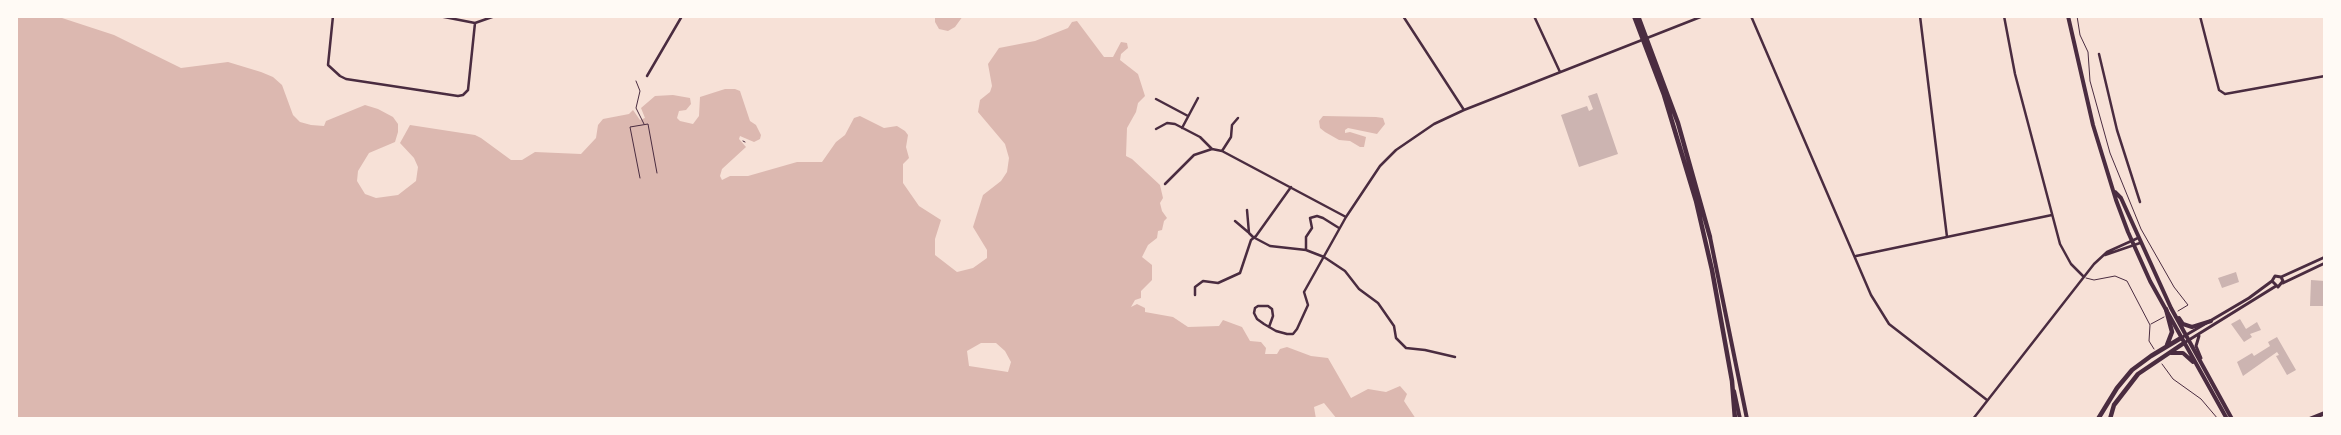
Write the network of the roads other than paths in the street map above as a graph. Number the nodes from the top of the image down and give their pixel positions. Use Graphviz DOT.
graph roads {
  1 [pos="332,16"];
  2 [pos="439,16"];
  3 [pos="495,16"];
  4 [pos="682,16"];
  5 [pos="1404,16"];
  6 [pos="1534,16"];
  7 [pos="1634,16"];
  8 [pos="1638,16"];
  9 [pos="1704,16"];
  10 [pos="1751,16"];
  11 [pos="1920,16"];
  12 [pos="2004,16"];
  13 [pos="2068,16"];
  14 [pos="2200,16"];
  15 [pos="476,23"];
  16 [pos="2099,54"];
  17 [pos="1560,72"];
  18 [pos="647,76"];
  19 [pos="2325,76"];
  20 [pos="1198,98"];
  21 [pos="1156,99"];
  22 [pos="1464,110"];
  23 [pos="1188,116"];
  24 [pos="1238,118"];
  25 [pos="1182,128"];
  26 [pos="1156,129"];
  27 [pos="1212,149"];
  28 [pos="1222,151"];
  29 [pos="1165,184"];
  30 [pos="1291,187"];
  31 [pos="2115,192"];
  32 [pos="2140,202"];
  33 [pos="1247,210"];
  34 [pos="2052,215"];
  35 [pos="1346,217"];
  36 [pos="1235,221"];
  37 [pos="1340,228"];
  38 [pos="1249,233"];
  39 [pos="1253,237"];
  40 [pos="1710,237"];
  41 [pos="1947,237"];
  42 [pos="2138,238"];
  43 [pos="2132,240"];
  44 [pos="2140,243"];
  45 [pos="2134,246"];
  46 [pos="1306,250"];
  47 [pos="2105,255"];
  48 [pos="1856,256"];
  49 [pos="1324,257"];
  50 [pos="2325,257"];
  51 [pos="2325,263"];
  52 [pos="2084,276"];
  53 [pos="2281,277"];
  54 [pos="2272,281"];
  55 [pos="2283,284"];
  56 [pos="2276,286"];
  57 [pos="1194,295"];
  58 [pos="2169,308"];
  59 [pos="2211,321"];
  60 [pos="1269,327"];
  61 [pos="2201,333"];
  62 [pos="2185,339"];
  63 [pos="2167,346"];
  64 [pos="1455,357"];
  65 [pos="2162,359"];
  66 [pos="2200,366"];
  67 [pos="1732,381"];
  68 [pos="1987,400"];
  69 [pos="2325,413"];
  70 [pos="1735,419"];
  71 [pos="1740,419"];
  72 [pos="1748,419"];
  73 [pos="1973,419"];
  74 [pos="2098,419"];
  75 [pos="2110,419"];
  76 [pos="2227,419"];
  77 [pos="2232,419"];
  78 [pos="2310,419"];
  1 -- 15 [label="street"];
  2 -- 15 [label="street"];
  3 -- 15 [label="street"];
  4 -- 18 [label="street"];
  5 -- 22 [label="street"];
  6 -- 17 [label="street"];
  7 -- 67 [label="highway"];
  8 -- 40 [label="highway"];
  9 -- 17 [label="street"];
  10 -- 48 [label="street"];
  11 -- 41 [label="street"];
  12 -- 34 [label="street"];
  13 -- 31 [label="main road"];
  14 -- 19 [label="street"];
  16 -- 32 [label="street"];
  17 -- 22 [label="street"];
  20 -- 23 [label="street"];
  21 -- 23 [label="street"];
  22 -- 35 [label="street"];
  23 -- 25 [label="street"];
  24 -- 28 [label="street"];
  25 -- 26 [label="street"];
  25 -- 27 [label="street"];
  27 -- 28 [label="street"];
  27 -- 29 [label="street"];
  28 -- 30 [label="street"];
  30 -- 35 [label="street"];
  30 -- 39 [label="street"];
  31 -- 42 [label="main road"];
  31 -- 43 [label="main road"];
  33 -- 38 [label="street"];
  34 -- 41 [label="street"];
  34 -- 52 [label="street"];
  35 -- 37 [label="street"];
  36 -- 38 [label="street"];
  37 -- 46 [label="street"];
  37 -- 49 [label="street"];
  38 -- 39 [label="street"];
  39 -- 46 [label="street"];
  39 -- 57 [label="street"];
  40 -- 72 [label="main road"];
  41 -- 48 [label="street"];
  42 -- 43 [label="street"];
  42 -- 44 [label="main road"];
  43 -- 45 [label="main road"];
  43 -- 47 [label="street"];
  44 -- 45 [label="street"];
  44 -- 58 [label="main road"];
  45 -- 47 [label="street"];
  45 -- 58 [label="main road"];
  46 -- 49 [label="street"];
  47 -- 52 [label="street"];
  48 -- 68 [label="street"];
  49 -- 60 [label="street"];
  49 -- 64 [label="street"];
  50 -- 53 [label="street"];
  51 -- 55 [label="street"];
  52 -- 68 [label="street"];
  53 -- 54 [label="street"];
  53 -- 55 [label="street"];
  54 -- 56 [label="street"];
  54 -- 59 [label="street"];
  55 -- 56 [label="street"];
  56 -- 61 [label="street"];
  58 -- 59 [label="main road"];
  58 -- 62 [label="main road"];
  58 -- 63 [label="highway"];
  59 -- 62 [label="street"];
  60 -- 60 [label="street"];
  61 -- 62 [label="street"];
  61 -- 66 [label="street"];
  62 -- 63 [label="highway"];
  62 -- 65 [label="highway"];
  62 -- 66 [label="main road"];
  63 -- 74 [label="highway"];
  65 -- 66 [label="main road"];
  65 -- 75 [label="highway"];
  66 -- 76 [label="main road"];
  66 -- 77 [label="main road"];
  67 -- 70 [label="highway"];
  67 -- 71 [label="main road"];
  68 -- 73 [label="street"];
  69 -- 78 [label="highway"];
}
